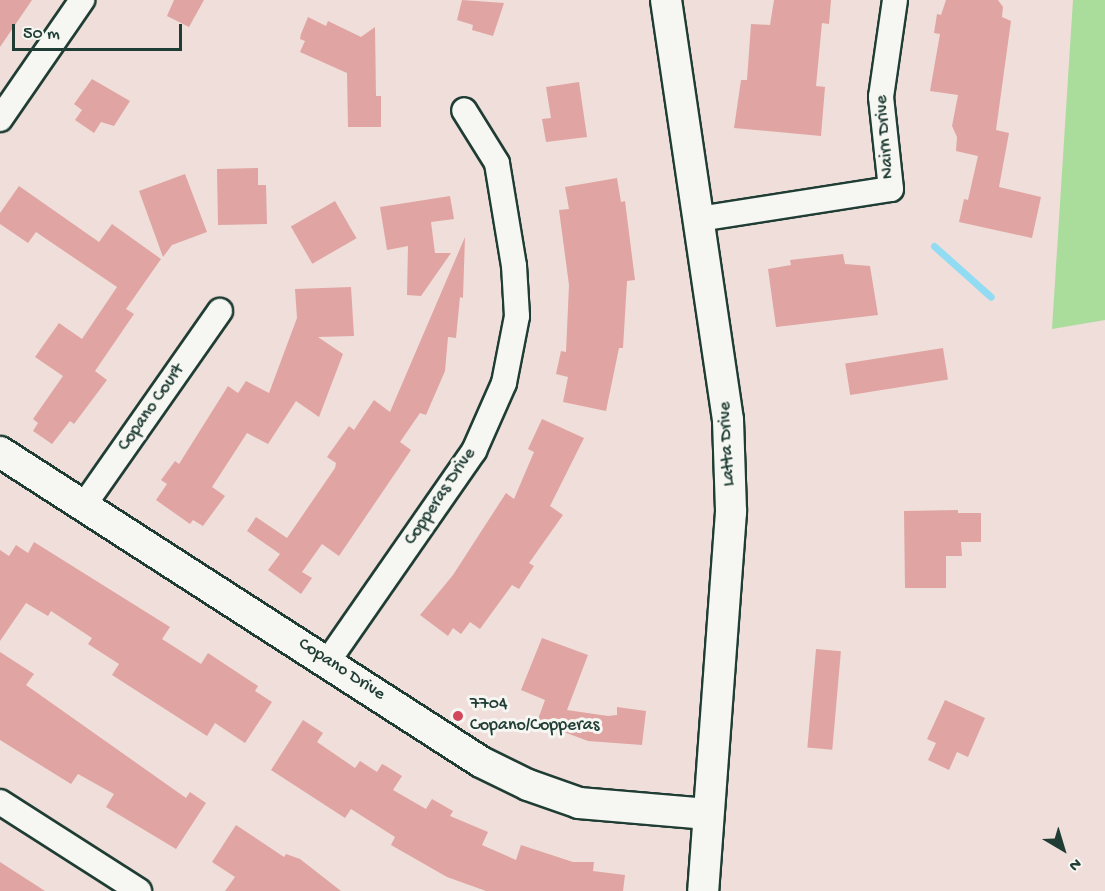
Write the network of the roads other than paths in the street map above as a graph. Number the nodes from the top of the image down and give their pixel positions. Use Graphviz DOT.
graph roads {
  1 [pos="82,0"];
  2 [pos="666,0"];
  3 [pos="895,0"];
  4 [pos="3,110"];
  5 [pos="464,110"];
  6 [pos="699,219"];
  7 [pos="220,311"];
  8 [pos="0,452"];
  9 [pos="84,505"];
  10 [pos="328,661"];
  11 [pos="0,802"];
  12 [pos="708,814"];
  13 [pos="139,891"];
  14 [pos="704,891"];
  1 -- 4 [label="street"];
  2 -- 6 [label="street, Latta Drive"];
  3 -- 6 [label="street, Nairn Drive"];
  5 -- 10 [label="street, Copperas Drive"];
  6 -- 12 [label="street, Latta Drive"];
  7 -- 9 [label="street, Copano Court"];
  8 -- 9 [label="street, Copano Drive"];
  9 -- 10 [label="street, Copano Drive"];
  10 -- 12 [label="street, Copano Drive"];
  11 -- 13 [label="street"];
  12 -- 14 [label="street, Latta Drive"];
}
